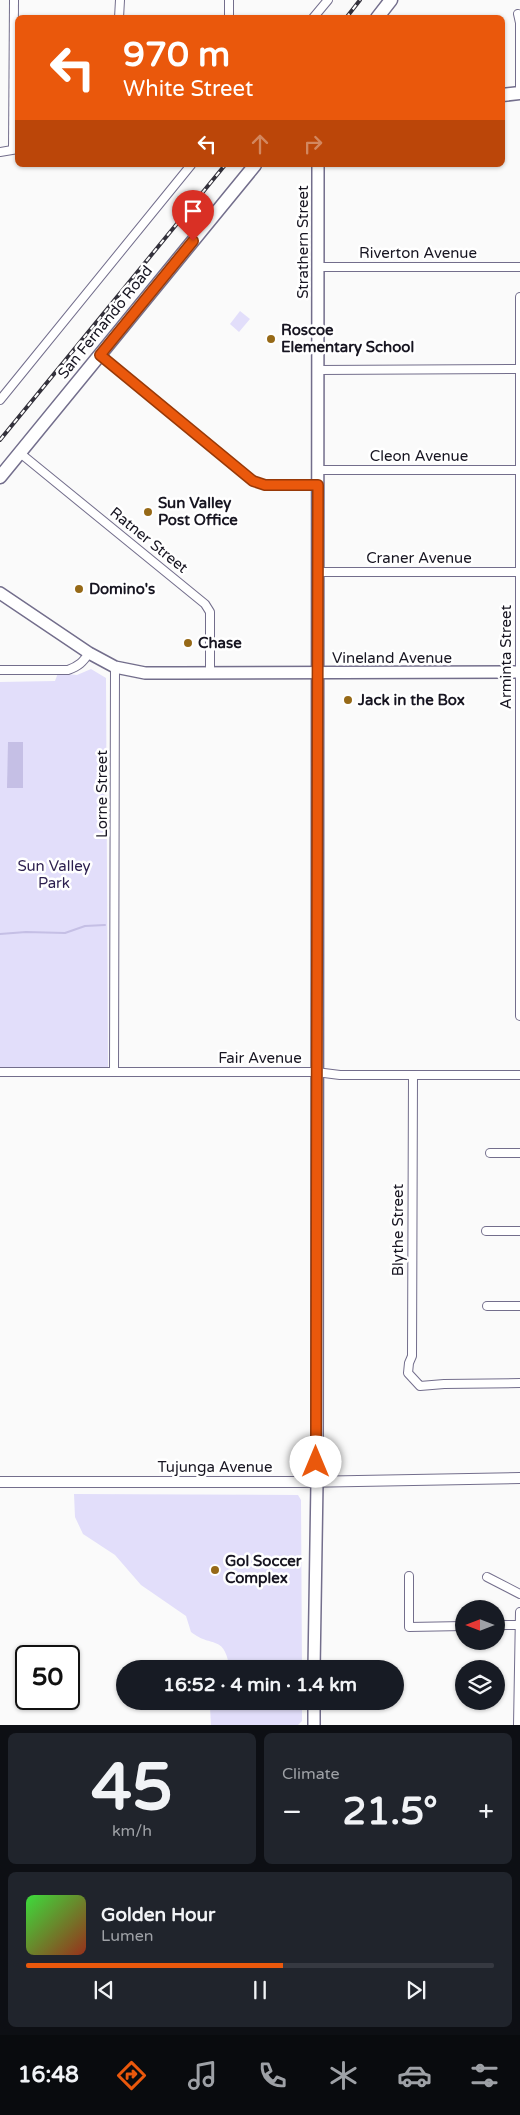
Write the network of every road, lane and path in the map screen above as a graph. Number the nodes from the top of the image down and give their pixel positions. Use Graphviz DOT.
graph roads {
  1 [pos="14,0"];
  2 [pos="120,0"];
  3 [pos="229,0"];
  4 [pos="328,0"];
  5 [pos="391,0"];
  6 [pos="518,14"];
  7 [pos="119,15"];
  8 [pos="229,15"];
  9 [pos="316,15"];
  10 [pos="379,15"];
  11 [pos="520,93"];
  12 [pos="505,95"];
  13 [pos="15,149"];
  14 [pos="0,152"];
  15 [pos="190,167"];
  16 [pos="253,167"];
  17 [pos="318,167"];
  18 [pos="317,267"];
  19 [pos="520,267"];
  20 [pos="520,297"];
  21 [pos="100,355"];
  22 [pos="520,369"];
  23 [pos="318,370"];
  24 [pos="0,400"];
  25 [pos="20,453"];
  26 [pos="318,470"];
  27 [pos="519,470"];
  28 [pos="0,477"];
  29 [pos="318,485"];
  30 [pos="318,572"];
  31 [pos="520,572"];
  32 [pos="0,593"];
  33 [pos="89,653"];
  34 [pos="115,666"];
  35 [pos="0,670"];
  36 [pos="520,672"];
  37 [pos="210,673"];
  38 [pos="317,673"];
  39 [pos="520,1016"];
  40 [pos="0,1072"];
  41 [pos="114,1072"];
  42 [pos="316,1072"];
  43 [pos="413,1075"];
  44 [pos="520,1075"];
  45 [pos="490,1152"];
  46 [pos="520,1153"];
  47 [pos="486,1230"];
  48 [pos="520,1231"];
  49 [pos="488,1306"];
  50 [pos="520,1306"];
  51 [pos="520,1383"];
  52 [pos="520,1478"];
  53 [pos="0,1482"];
  54 [pos="316,1482"];
  55 [pos="409,1576"];
  56 [pos="487,1577"];
  57 [pos="520,1594"];
  58 [pos="520,1612"];
  59 [pos="505,1625"];
  60 [pos="519,1625"];
  61 [pos="455,1626"];
  62 [pos="314,1660"];
  63 [pos="314,1710"];
  64 [pos="314,1725"];
  65 [pos="518,1725"];
  1 -- 13 [label="street"];
  2 -- 7 [label="street"];
  3 -- 8 [label="street"];
  4 -- 9 [label="street"];
  5 -- 10 [label="main road"];
  6 -- 11 [label="street"];
  11 -- 12 [label="main road"];
  13 -- 14 [label="street"];
  15 -- 24 [label="street"];
  16 -- 21 [label="main road, San Fernando Road"];
  17 -- 18 [label="main road, Strathern Street"];
  18 -- 19 [label="street, Riverton Avenue"];
  18 -- 23 [label="main road, Strathern Street"];
  20 -- 22 [label="street, Arminta Street"];
  21 -- 25 [label="main road, San Fernando Road"];
  21 -- 29 [label="street"];
  22 -- 23 [label="street"];
  22 -- 27 [label="street, Arminta Street"];
  23 -- 26 [label="main road, Strathern Street"];
  25 -- 28 [label="main road, San Fernando Road"];
  25 -- 37 [label="street, Ratner Street"];
  26 -- 27 [label="street, Cleon Avenue"];
  26 -- 29 [label="main road, Strathern Street"];
  27 -- 31 [label="street, Arminta Street"];
  29 -- 30 [label="main road, Strathern Street"];
  30 -- 31 [label="street, Craner Avenue"];
  30 -- 38 [label="main road, Strathern Street"];
  31 -- 36 [label="street, Arminta Street"];
  32 -- 33 [label="main road, Vineland Avenue"];
  33 -- 34 [label="main road, Vineland Avenue"];
  33 -- 35 [label="street"];
  34 -- 37 [label="main road, Vineland Avenue"];
  34 -- 41 [label="street, Lorne Street"];
  36 -- 38 [label="main road, Vineland Avenue"];
  36 -- 39 [label="street, Arminta Street"];
  37 -- 38 [label="main road, Vineland Avenue"];
  38 -- 42 [label="main road, Strathern Street"];
  40 -- 41 [label="street, Fair Avenue"];
  41 -- 42 [label="street, Fair Avenue"];
  42 -- 43 [label="street, Fair Avenue"];
  42 -- 54 [label="main road, Strathern Street"];
  43 -- 44 [label="street, Fair Avenue"];
  43 -- 51 [label="street, Blythe Street"];
  45 -- 46 [label="street"];
  47 -- 48 [label="street"];
  49 -- 50 [label="street"];
  52 -- 54 [label="street, Tujunga Avenue"];
  53 -- 54 [label="street, Tujunga Avenue"];
  54 -- 62 [label="main road, Strathern Street"];
  55 -- 61 [label="street"];
  56 -- 57 [label="street"];
  58 -- 60 [label="street"];
  59 -- 60 [label="street"];
  60 -- 65 [label="street"];
  63 -- 64 [label="main road"];
}
